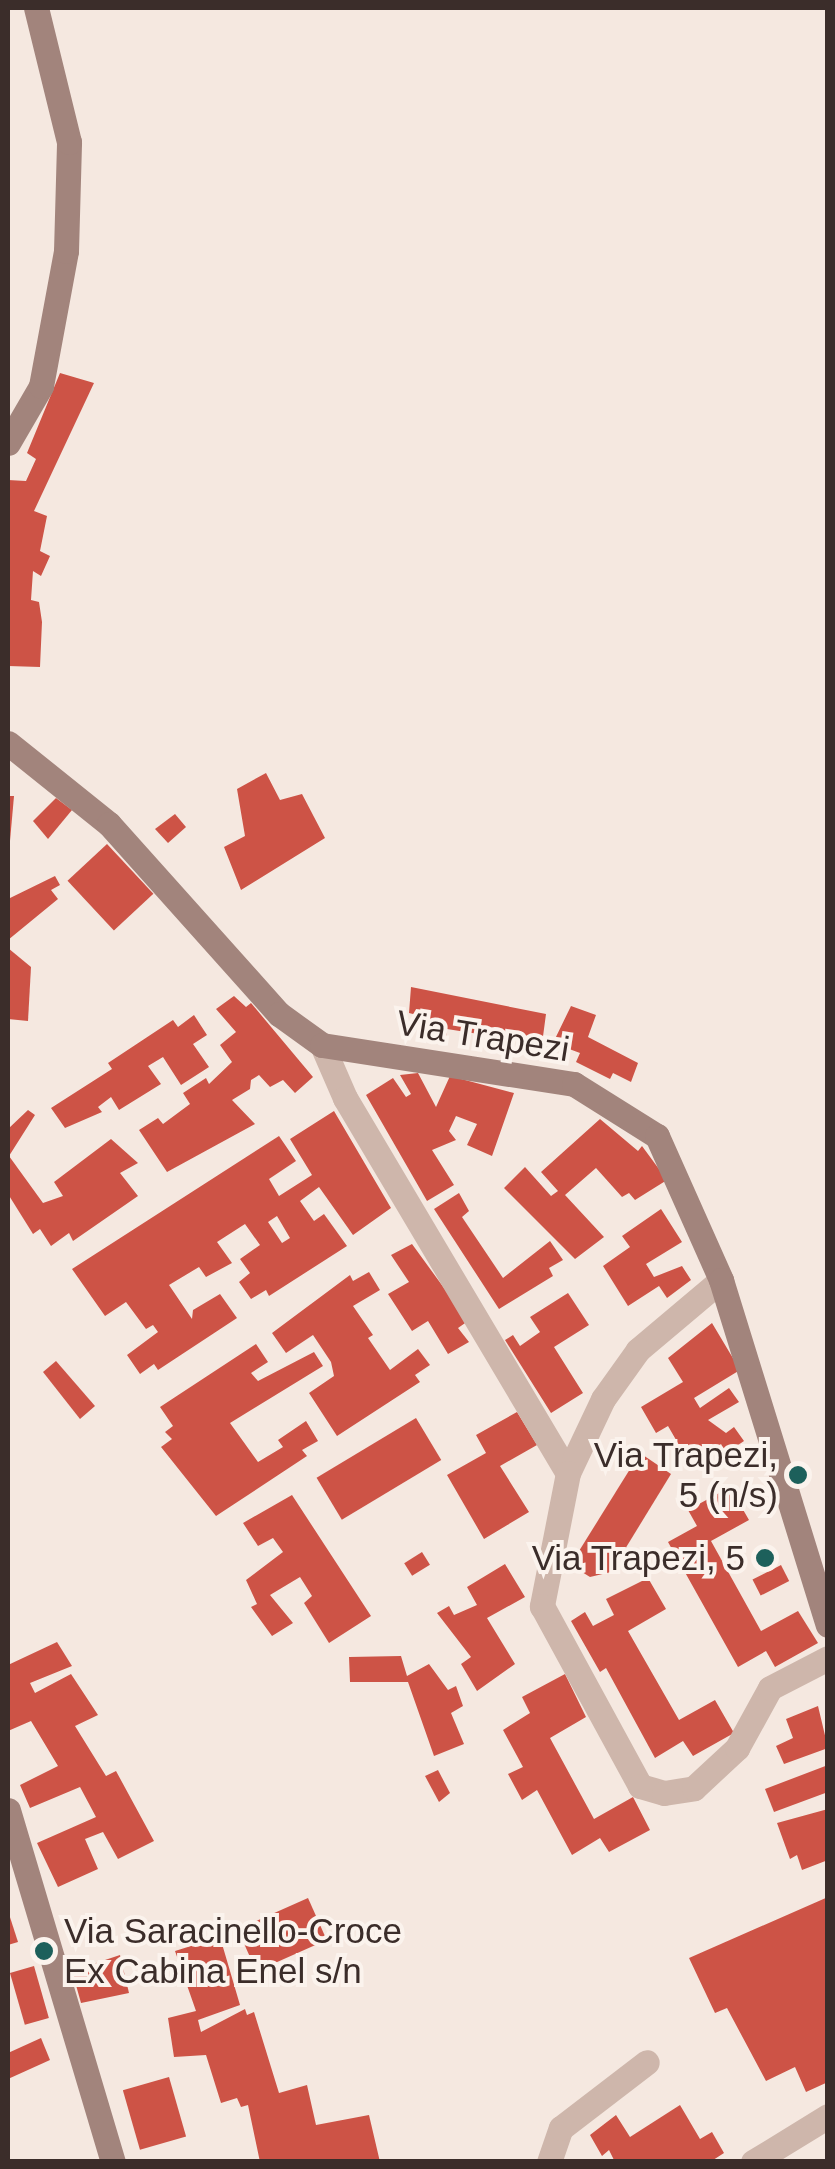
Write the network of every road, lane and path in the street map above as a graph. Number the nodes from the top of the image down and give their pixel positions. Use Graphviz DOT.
graph roads {
  1 [pos="36,8"];
  2 [pos="8,443"];
  3 [pos="8,743"];
  4 [pos="322,1045"];
  5 [pos="721,1280"];
  6 [pos="568,1473"];
  7 [pos="828,1625"];
  8 [pos="828,1658"];
  9 [pos="8,1810"];
  10 [pos="647,2062"];
  11 [pos="828,2116"];
  12 [pos="113,2162"];
  13 [pos="549,2162"];
  14 [pos="752,2162"];
  1 -- 2 [label="street"];
  3 -- 4 [label="street, Via Trapezi"];
  4 -- 5 [label="street, Via Trapezi"];
  4 -- 6 [label="street"];
  5 -- 6 [label="street"];
  5 -- 7 [label="street, Via Trapezi"];
  6 -- 8 [label="street"];
  9 -- 12 [label="street"];
  10 -- 13 [label="street"];
  11 -- 14 [label="street"];
}
